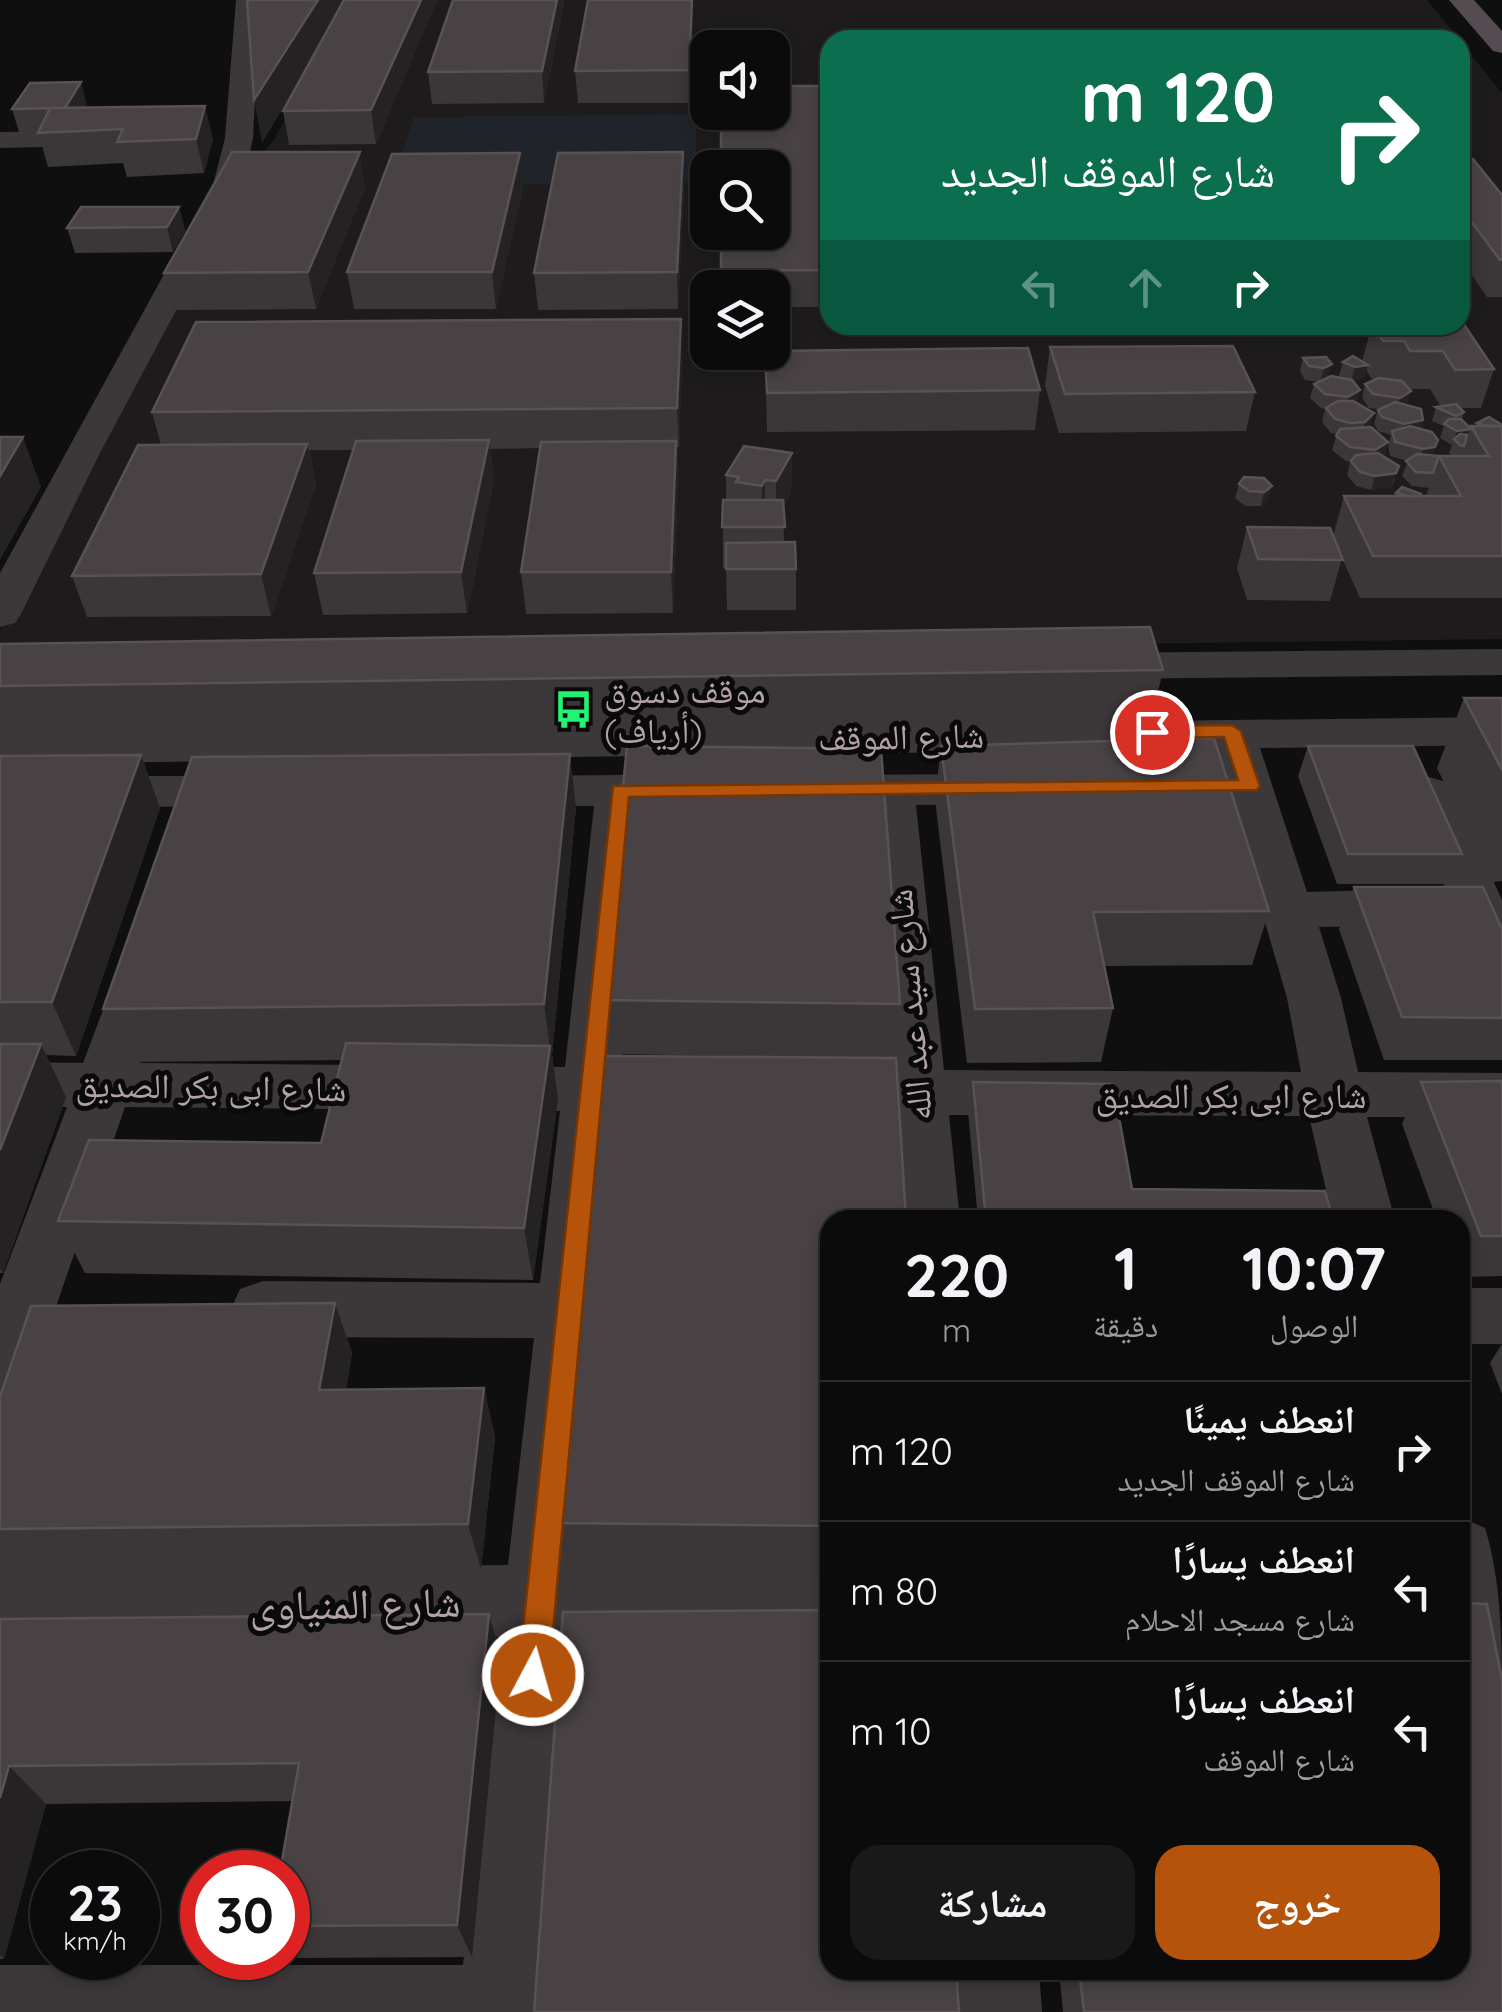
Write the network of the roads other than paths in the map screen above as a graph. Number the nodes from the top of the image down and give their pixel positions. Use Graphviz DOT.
graph roads {
  1 [pos="248,0"];
  2 [pos="1461,0"];
  3 [pos="1502,46"];
  4 [pos="139,139"];
  5 [pos="0,140"];
  6 [pos="0,614"];
  7 [pos="1502,662"];
  8 [pos="1048,667"];
  9 [pos="1232,731"];
  10 [pos="1402,731"];
  11 [pos="1502,731"];
  12 [pos="0,749"];
  13 [pos="1250,786"];
  14 [pos="1050,788"];
  15 [pos="1110,788"];
  16 [pos="620,790"];
  17 [pos="890,790"];
  18 [pos="209,791"];
  19 [pos="287,791"];
  20 [pos="444,791"];
  21 [pos="0,792"];
  22 [pos="189,846"];
  23 [pos="1490,906"];
  24 [pos="1290,910"];
  25 [pos="163,920"];
  26 [pos="1502,958"];
  27 [pos="0,1084"];
  28 [pos="104,1085"];
  29 [pos="590,1089"];
  30 [pos="917,1092"];
  31 [pos="1502,1094"];
  32 [pos="1333,1096"];
  33 [pos="927,1210"];
  34 [pos="1362,1210"];
  35 [pos="35,1308"];
  36 [pos="199,1309"];
  37 [pos="569,1312"];
  38 [pos="1470,1316"];
  39 [pos="1502,1316"];
  40 [pos="0,1373"];
  41 [pos="820,1598"];
  42 [pos="1472,1599"];
  43 [pos="540,1601"];
  44 [pos="0,1606"];
  45 [pos="1485,1755"];
  46 [pos="997,1980"];
  47 [pos="0,2008"];
  48 [pos="501,2010"];
  49 [pos="1000,2012"];
  1 -- 6 [label="street"];
  2 -- 3 [label="main road"];
  4 -- 5 [label="street"];
  7 -- 8 [label="street"];
  9 -- 10 [label="street, شارع الموقف"];
  9 -- 12 [label="street, شارع الموقف"];
  9 -- 13 [label="street"];
  10 -- 11 [label="street, شارع الموقف"];
  10 -- 23 [label="street"];
  13 -- 15 [label="street"];
  13 -- 24 [label="street"];
  14 -- 17 [label="street"];
  16 -- 17 [label="street"];
  16 -- 20 [label="street"];
  16 -- 29 [label="street"];
  17 -- 30 [label="street, شارع سيد عبد الله"];
  18 -- 19 [label="street"];
  18 -- 21 [label="street"];
  18 -- 22 [label="street"];
  23 -- 24 [label="street"];
  23 -- 26 [label="street"];
  24 -- 32 [label="street"];
  25 -- 28 [label="street"];
  27 -- 28 [label="street, شارع ابى بكر الصديق"];
  28 -- 29 [label="street, شارع ابى بكر الصديق"];
  28 -- 35 [label="street"];
  29 -- 30 [label="street, شارع ابى بكر الصديق"];
  29 -- 37 [label="street"];
  30 -- 32 [label="street, شارع ابى بكر الصديق"];
  30 -- 33 [label="street, شارع سيد عبد الله"];
  31 -- 32 [label="street, شارع ابى بكر الصديق"];
  32 -- 34 [label="street"];
  35 -- 40 [label="street"];
  36 -- 37 [label="street"];
  37 -- 43 [label="street"];
  38 -- 39 [label="street"];
  41 -- 43 [label="street, شارع المنياوى"];
  42 -- 45 [label="street"];
  43 -- 44 [label="street, شارع المنياوى"];
  43 -- 48 [label="street"];
  46 -- 49 [label="street"];
  47 -- 48 [label="street"];
}
